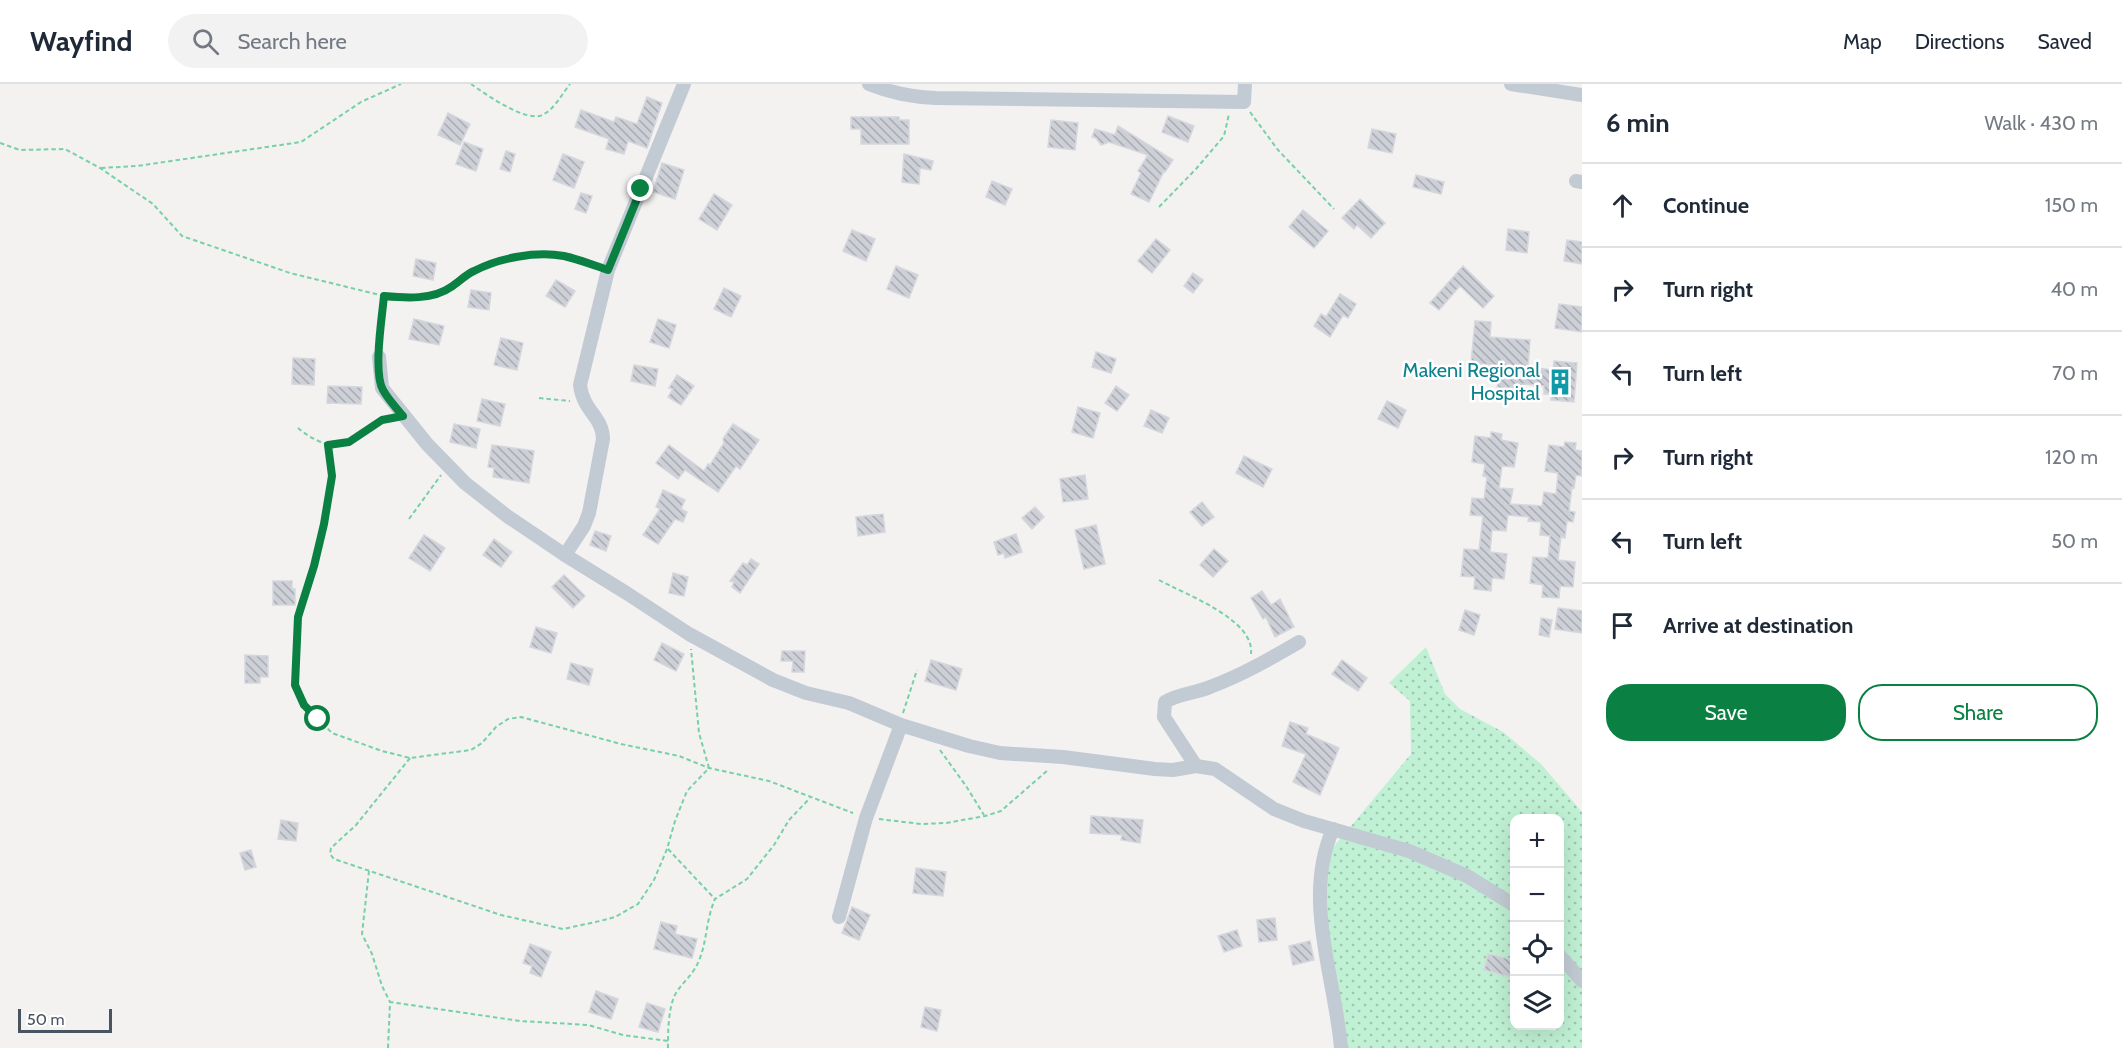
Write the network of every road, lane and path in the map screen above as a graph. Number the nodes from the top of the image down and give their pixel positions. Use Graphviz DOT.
graph roads {
  1 [pos="401,84"];
  2 [pos="471,84"];
  3 [pos="570,84"];
  4 [pos="684,84"];
  5 [pos="869,84"];
  6 [pos="1245,84"];
  7 [pos="1511,84"];
  8 [pos="1582,95"];
  9 [pos="1237,102"];
  10 [pos="0,143"];
  11 [pos="100,168"];
  12 [pos="1159,207"];
  13 [pos="1334,209"];
  14 [pos="608,270"];
  15 [pos="384,296"];
  16 [pos="379,357"];
  17 [pos="539,398"];
  18 [pos="584,403"];
  19 [pos="403,416"];
  20 [pos="298,428"];
  21 [pos="328,445"];
  22 [pos="448,465"];
  23 [pos="409,519"];
  24 [pos="565,555"];
  25 [pos="1159,580"];
  26 [pos="689,634"];
  27 [pos="1299,642"];
  28 [pos="917,670"];
  29 [pos="1247,672"];
  30 [pos="901,725"];
  31 [pos="928,734"];
  32 [pos="1063,757"];
  33 [pos="411,758"];
  34 [pos="1196,766"];
  35 [pos="710,768"];
  36 [pos="810,798"];
  37 [pos="985,816"];
  38 [pos="866,818"];
  39 [pos="1333,829"];
  40 [pos="668,849"];
  41 [pos="369,871"];
  42 [pos="715,899"];
  43 [pos="1510,902"];
  44 [pos="839,917"];
  45 [pos="1564,961"];
  46 [pos="1582,981"];
  47 [pos="390,1002"];
  48 [pos="668,1041"];
  49 [pos="388,1048"];
  50 [pos="668,1048"];
  51 [pos="1341,1048"];
  1 -- 11 [label="path"];
  2 -- 3 [label="path"];
  4 -- 14 [label="street"];
  5 -- 9 [label="street"];
  6 -- 9 [label="street"];
  7 -- 8 [label="street"];
  9 -- 12 [label="path"];
  9 -- 13 [label="path"];
  10 -- 11 [label="path"];
  11 -- 15 [label="path"];
  14 -- 15 [label="path"];
  14 -- 18 [label="street"];
  15 -- 16 [label="path"];
  16 -- 19 [label="street"];
  17 -- 18 [label="path"];
  18 -- 24 [label="street"];
  19 -- 21 [label="path"];
  19 -- 22 [label="street"];
  20 -- 21 [label="path"];
  21 -- 33 [label="path"];
  22 -- 23 [label="path"];
  22 -- 24 [label="street"];
  24 -- 26 [label="street"];
  25 -- 29 [label="path"];
  26 -- 30 [label="street"];
  26 -- 35 [label="path"];
  27 -- 29 [label="street"];
  28 -- 30 [label="path"];
  29 -- 34 [label="street"];
  30 -- 31 [label="street"];
  30 -- 38 [label="street"];
  31 -- 32 [label="street"];
  31 -- 37 [label="path"];
  32 -- 34 [label="street"];
  32 -- 37 [label="path"];
  33 -- 35 [label="path"];
  33 -- 41 [label="path"];
  34 -- 39 [label="street"];
  35 -- 36 [label="path"];
  35 -- 40 [label="path"];
  36 -- 38 [label="path"];
  36 -- 42 [label="path"];
  37 -- 38 [label="path"];
  38 -- 44 [label="street"];
  39 -- 43 [label="street"];
  39 -- 51 [label="street"];
  40 -- 41 [label="path"];
  40 -- 42 [label="path"];
  41 -- 47 [label="path"];
  42 -- 48 [label="path"];
  45 -- 46 [label="street"];
  47 -- 48 [label="path"];
  47 -- 49 [label="path"];
  48 -- 50 [label="path"];
}
